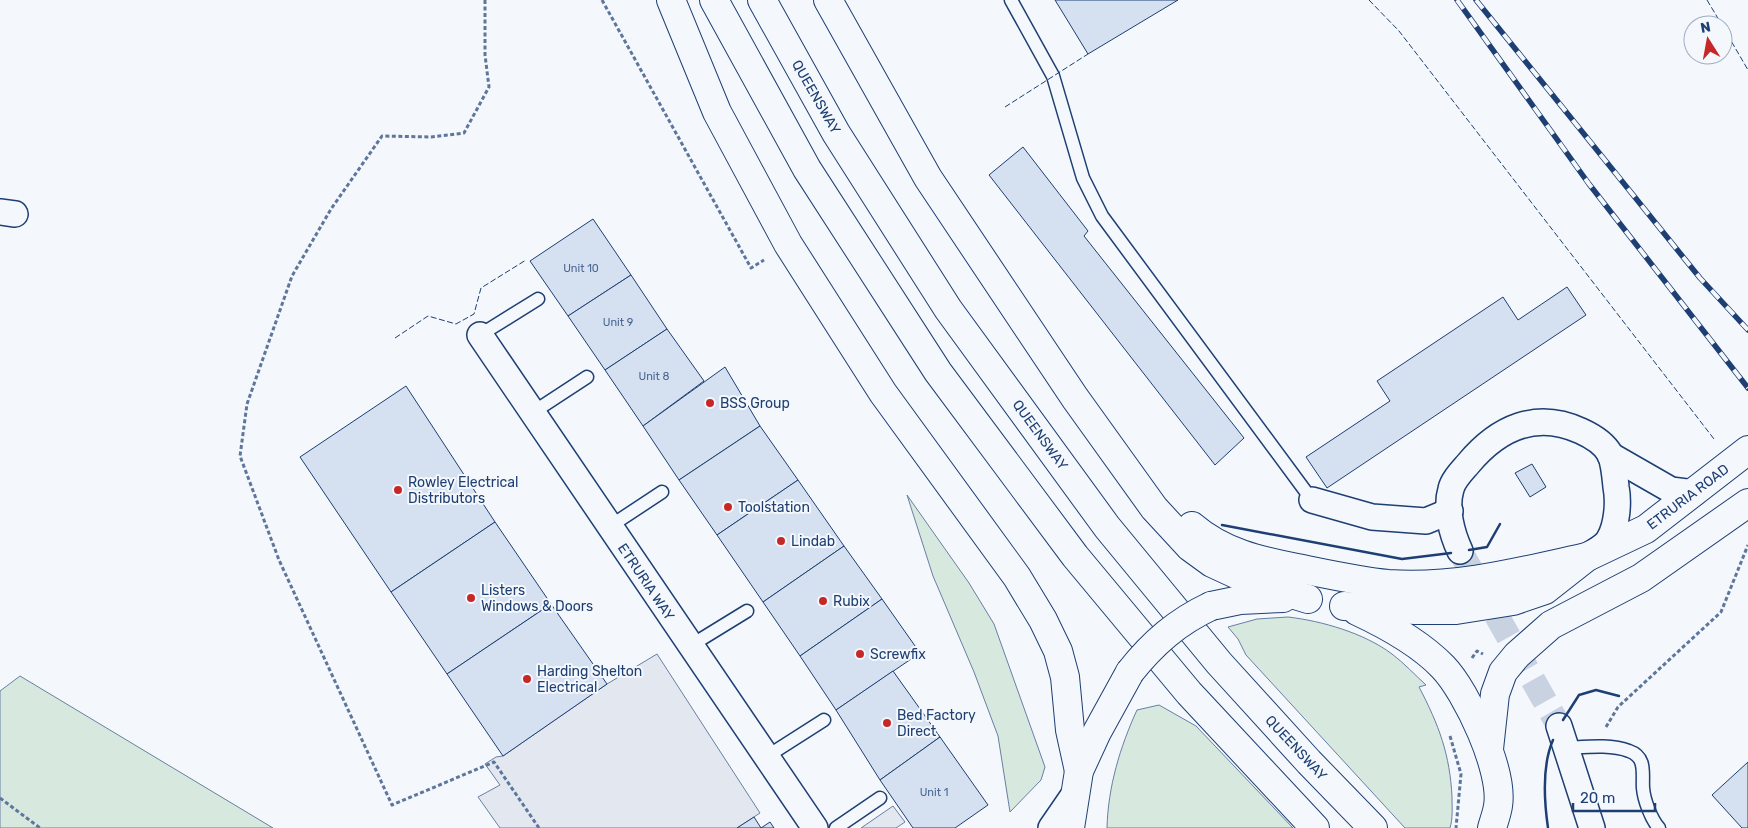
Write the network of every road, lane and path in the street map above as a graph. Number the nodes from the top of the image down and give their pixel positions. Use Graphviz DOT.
graph roads {
  1 [pos="485,0"];
  2 [pos="602,0"];
  3 [pos="671,0"];
  4 [pos="714,0"];
  5 [pos="762,0"];
  6 [pos="828,0"];
  7 [pos="1011,0"];
  8 [pos="788,244"];
  9 [pos="538,299"];
  10 [pos="480,335"];
  11 [pos="587,377"];
  12 [pos="532,413"];
  13 [pos="1748,450"];
  14 [pos="1610,455"];
  15 [pos="662,492"];
  16 [pos="1694,494"];
  17 [pos="1312,500"];
  18 [pos="1748,503"];
  19 [pos="1450,511"];
  20 [pos="609,527"];
  21 [pos="1196,541"];
  22 [pos="1748,545"];
  23 [pos="1460,552"];
  24 [pos="1587,557"];
  25 [pos="1308,599"];
  26 [pos="1344,606"];
  27 [pos="747,611"];
  28 [pos="690,646"];
  29 [pos="824,720"];
  30 [pos="1563,737"];
  31 [pos="1601,747"];
  32 [pos="1489,750"];
  33 [pos="766,757"];
  34 [pos="1076,783"];
  35 [pos="0,798"];
  36 [pos="880,798"];
  37 [pos="1500,820"];
  38 [pos="40,828"];
  39 [pos="539,828"];
  40 [pos="815,828"];
  41 [pos="836,828"];
  42 [pos="1051,828"];
  43 [pos="1070,828"];
  44 [pos="1315,828"];
  45 [pos="1373,828"];
  46 [pos="1592,828"];
  47 [pos="1659,828"];
  1 -- 39 [label="path"];
  2 -- 8 [label="path"];
  3 -- 8 [label="highway"];
  4 -- 44 [label="highway"];
  5 -- 45 [label="highway, QUEENSWAY"];
  6 -- 21 [label="highway"];
  7 -- 17 [label="lane"];
  8 -- 34 [label="highway"];
  9 -- 10 [label="lane"];
  10 -- 12 [label="street, ETRURIA WAY"];
  11 -- 12 [label="lane"];
  12 -- 20 [label="street, ETRURIA WAY"];
  13 -- 16 [label="highway, ETRURIA ROAD"];
  14 -- 16 [label="street"];
  14 -- 19 [label="street"];
  14 -- 24 [label="street"];
  15 -- 20 [label="lane"];
  16 -- 24 [label="highway, ETRURIA ROAD"];
  17 -- 19 [label="street"];
  18 -- 32 [label="highway"];
  19 -- 23 [label="street"];
  20 -- 28 [label="street, ETRURIA WAY"];
  21 -- 24 [label="highway"];
  21 -- 25 [label="highway"];
  22 -- 31 [label="path"];
  24 -- 26 [label="highway, ETRURIA ROAD"];
  25 -- 26 [label="highway"];
  25 -- 34 [label="highway, bridge"];
  26 -- 32 [label="highway"];
  27 -- 28 [label="lane"];
  28 -- 33 [label="street, ETRURIA WAY"];
  29 -- 33 [label="lane"];
  30 -- 31 [label="lane"];
  30 -- 46 [label="street"];
  31 -- 47 [label="lane"];
  32 -- 37 [label="highway"];
  33 -- 40 [label="street, ETRURIA WAY"];
  34 -- 42 [label="street"];
  34 -- 43 [label="highway"];
  35 -- 38 [label="path"];
  36 -- 41 [label="lane"];
}
